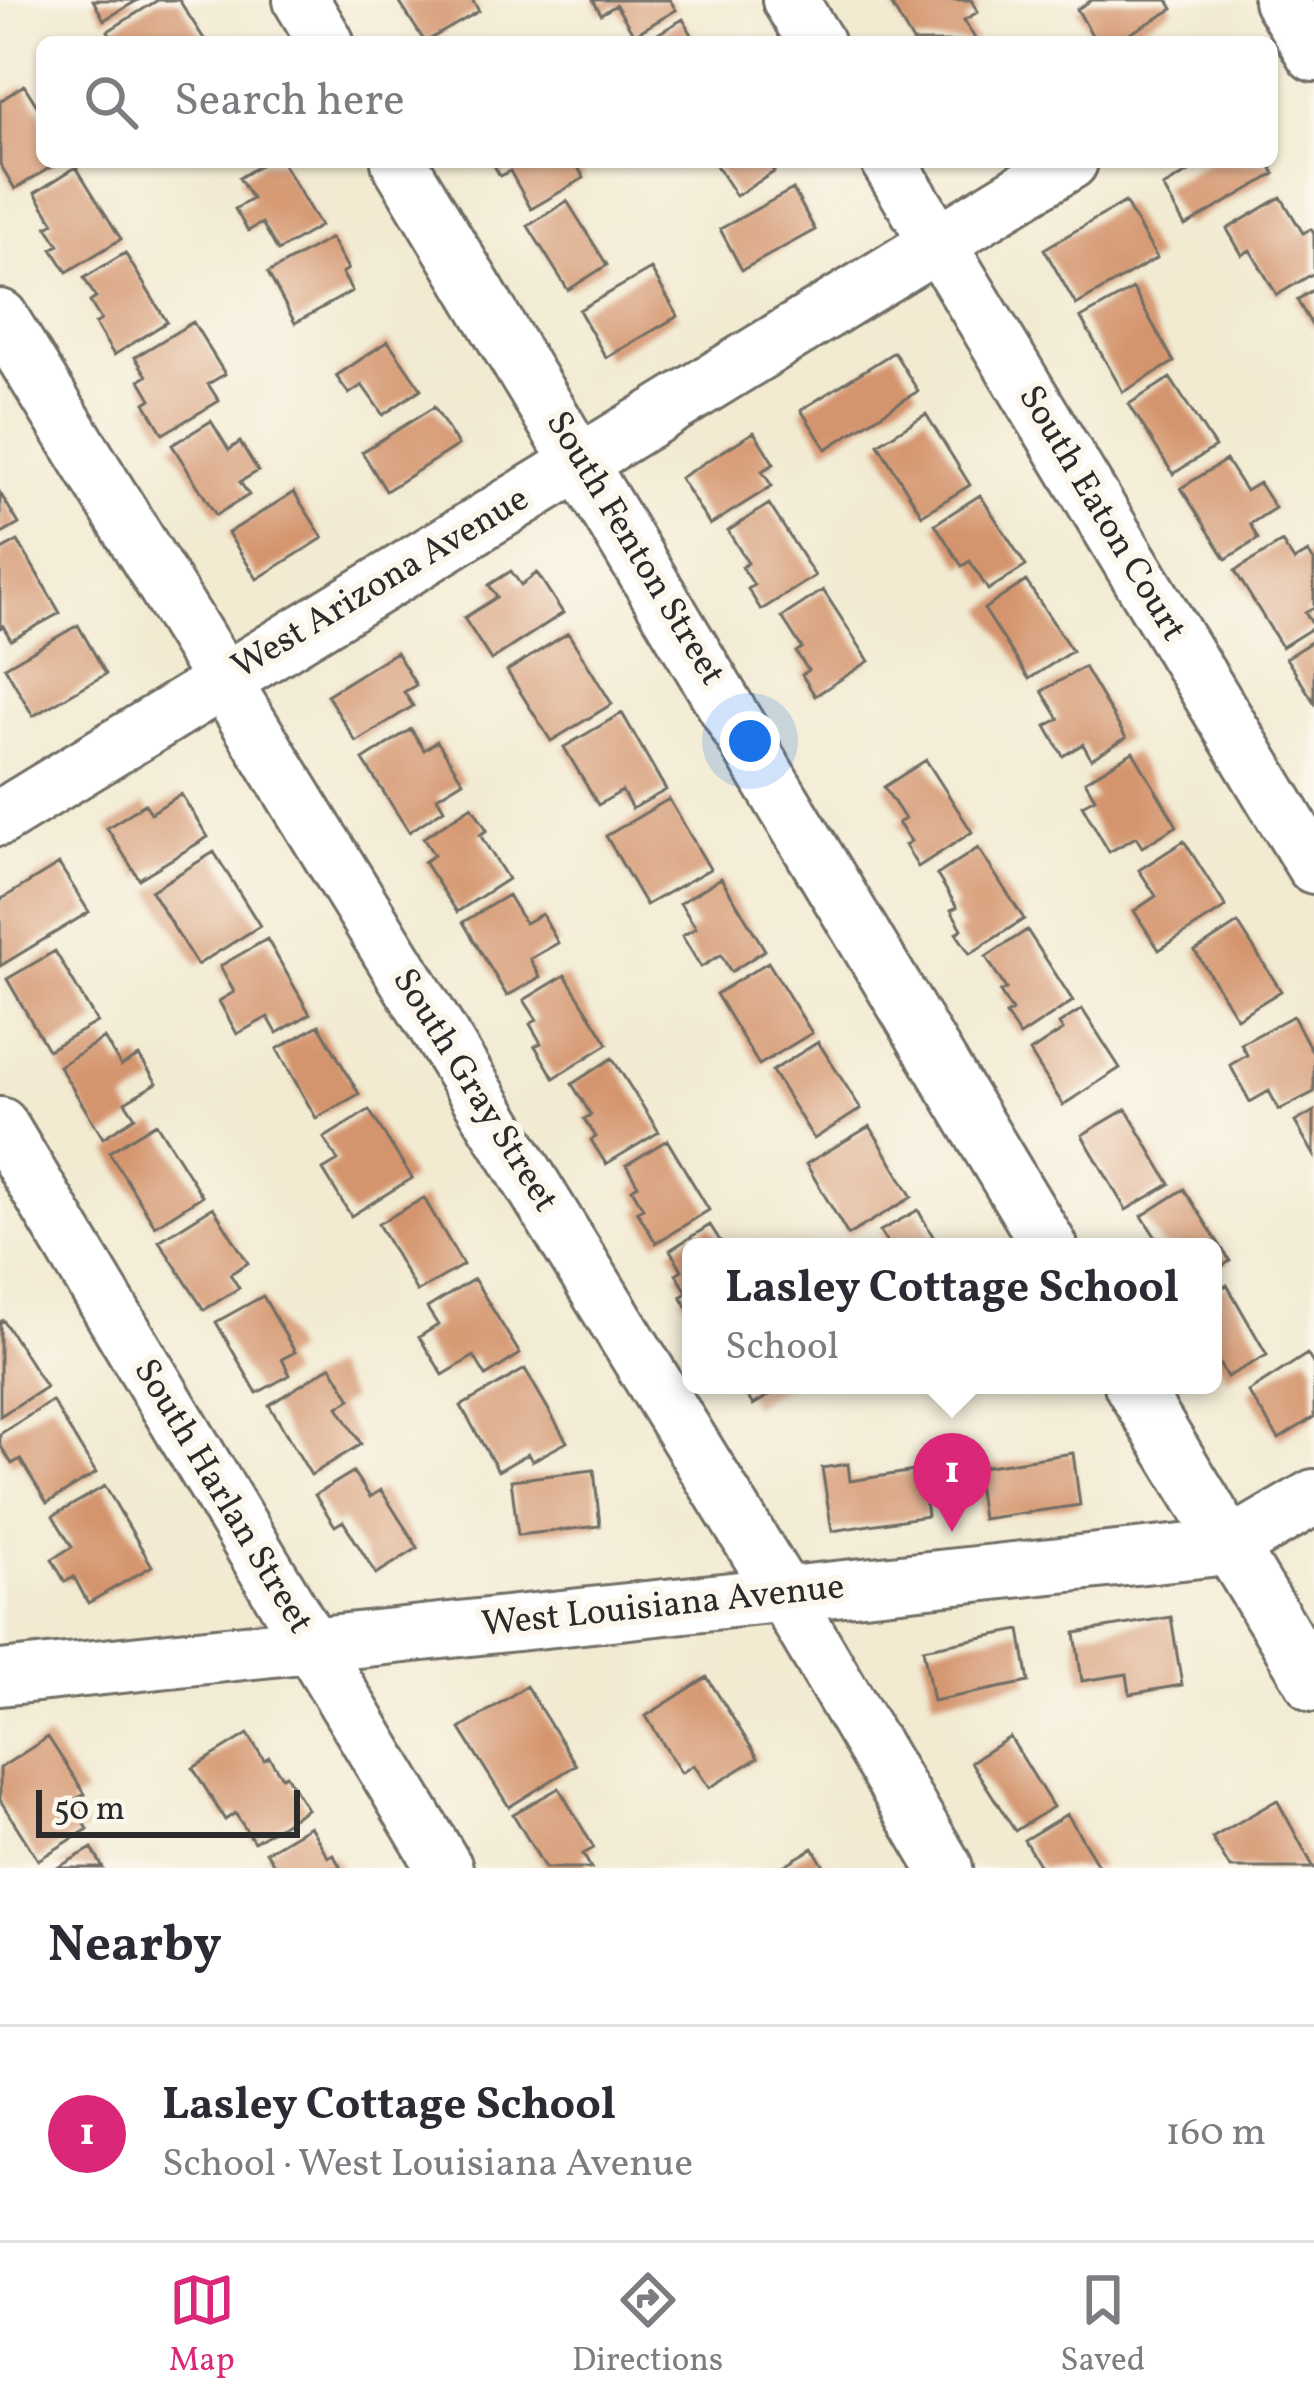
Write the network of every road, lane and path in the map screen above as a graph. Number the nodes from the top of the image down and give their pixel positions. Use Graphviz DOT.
graph roads {
  1 [pos="301,0"];
  2 [pos="790,0"];
  3 [pos="322,36"];
  4 [pos="812,36"];
  5 [pos="403,168"];
  6 [pos="893,168"];
  7 [pos="1060,168"];
  8 [pos="938,243"];
  9 [pos="0,317"];
  10 [pos="582,462"];
  11 [pos="222,682"];
  12 [pos="0,818"];
  13 [pos="1314,866"];
  14 [pos="0,1125"];
  15 [pos="1045,1238"];
  16 [pos="1137,1394"];
  17 [pos="1314,1497"];
  18 [pos="1229,1547"];
  19 [pos="784,1594"];
  20 [pos="310,1645"];
  21 [pos="0,1678"];
  22 [pos="1314,1684"];
  23 [pos="445,1868"];
  24 [pos="945,1868"];
  1 -- 3 [label="street"];
  2 -- 4 [label="street"];
  5 -- 10 [label="street, South Fenton Street"];
  6 -- 8 [label="street, South Eaton Court"];
  7 -- 8 [label="street, West Arizona Avenue"];
  8 -- 10 [label="street, West Arizona Avenue"];
  8 -- 13 [label="street, South Eaton Court"];
  9 -- 11 [label="street, South Gray Street"];
  10 -- 11 [label="street, West Arizona Avenue"];
  10 -- 15 [label="street, South Fenton Street"];
  11 -- 12 [label="street, West Arizona Avenue"];
  11 -- 19 [label="street, South Gray Street"];
  14 -- 20 [label="street, South Harlan Street"];
  16 -- 18 [label="street"];
  17 -- 18 [label="street, West Louisiana Avenue"];
  18 -- 19 [label="street, West Louisiana Avenue"];
  18 -- 22 [label="street"];
  19 -- 20 [label="street, West Louisiana Avenue"];
  19 -- 24 [label="street, South Gray Street"];
  20 -- 21 [label="street, West Louisiana Avenue"];
  20 -- 23 [label="street, South Harlan Street"];
}
